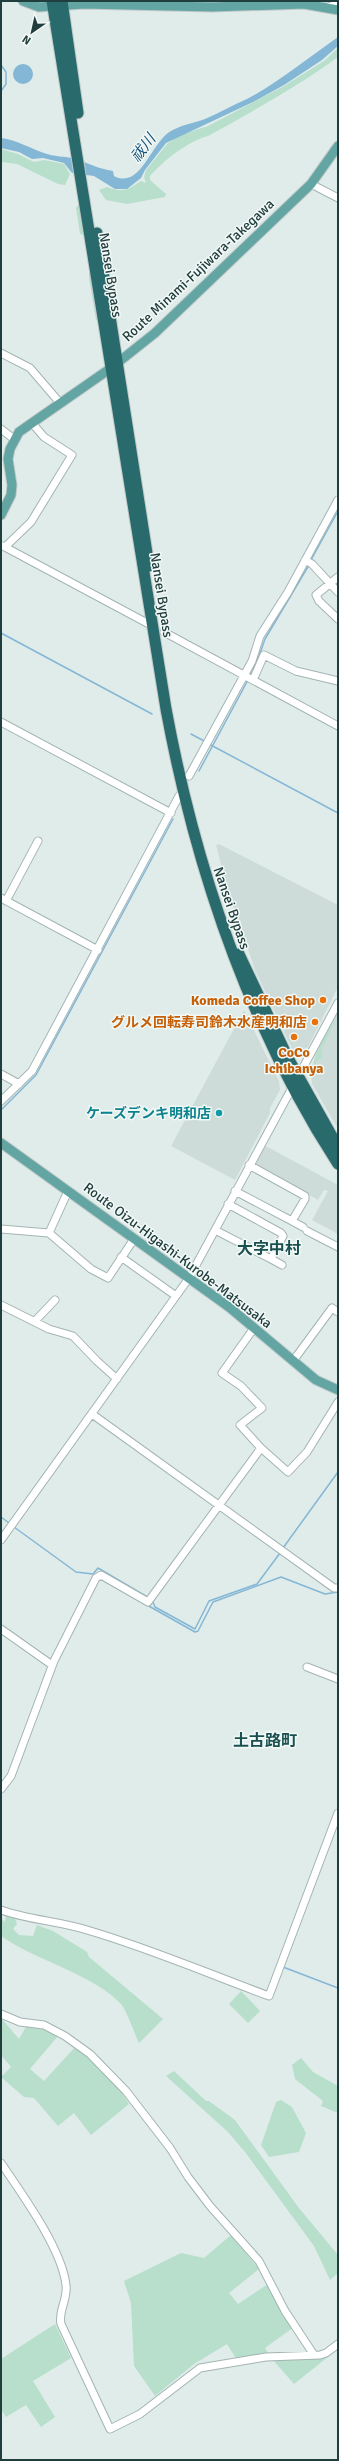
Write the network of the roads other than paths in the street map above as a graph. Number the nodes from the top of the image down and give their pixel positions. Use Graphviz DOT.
graph roads {
  1 [pos="23,1"];
  2 [pos="57,3"];
  3 [pos="338,3"];
  4 [pos="334,8"];
  5 [pos="338,146"];
  6 [pos="311,184"];
  7 [pos="338,198"];
  8 [pos="1,353"];
  9 [pos="114,365"];
  10 [pos="60,403"];
  11 [pos="32,423"];
  12 [pos="1,429"];
  13 [pos="14,439"];
  14 [pos="338,500"];
  15 [pos="2,513"];
  16 [pos="3,546"];
  17 [pos="308,562"];
  18 [pos="338,577"];
  19 [pos="330,583"];
  20 [pos="338,592"];
  21 [pos="338,619"];
  22 [pos="147,623"];
  23 [pos="164,632"];
  24 [pos="248,678"];
  25 [pos="338,681"];
  26 [pos="1,722"];
  27 [pos="338,726"];
  28 [pos="190,776"];
  29 [pos="179,796"];
  30 [pos="171,813"];
  31 [pos="38,841"];
  32 [pos="3,900"];
  33 [pos="98,950"];
  34 [pos="338,1003"];
  35 [pos="1,1074"];
  36 [pos="298,1076"];
  37 [pos="19,1084"];
  38 [pos="292,1086"];
  39 [pos="1,1101"];
  40 [pos="1,1143"];
  41 [pos="338,1147"];
  42 [pos="338,1164"];
  43 [pos="249,1165"];
  44 [pos="68,1191"];
  45 [pos="235,1191"];
  46 [pos="228,1204"];
  47 [pos="292,1221"];
  48 [pos="1,1228"];
  49 [pos="215,1230"];
  50 [pos="48,1233"];
  51 [pos="134,1239"];
  52 [pos="338,1247"];
  53 [pos="121,1257"];
  54 [pos="271,1259"];
  55 [pos="282,1265"];
  56 [pos="189,1278"];
  57 [pos="176,1296"];
  58 [pos="55,1300"];
  59 [pos="1,1305"];
  60 [pos="338,1312"];
  61 [pos="34,1322"];
  62 [pos="254,1328"];
  63 [pos="293,1361"];
  64 [pos="117,1379"];
  65 [pos="338,1390"];
  66 [pos="338,1402"];
  67 [pos="92,1414"];
  68 [pos="261,1448"];
  69 [pos="219,1505"];
  70 [pos="1,1540"];
  71 [pos="338,1588"];
  72 [pos="1,1629"];
  73 [pos="52,1665"];
  74 [pos="308,1668"];
  75 [pos="338,1679"];
  76 [pos="1,1789"];
  77 [pos="338,1813"];
  78 [pos="1,1910"];
  79 [pos="1,2014"];
  80 [pos="1,2163"];
  81 [pos="338,2344"];
  82 [pos="314,2355"];
  1 -- 2 [label="main road"];
  2 -- 4 [label="main road"];
  2 -- 9 [label="highway, Nansei Bypass"];
  3 -- 4 [label="street"];
  5 -- 6 [label="main road, Route Minami-Fujiwara-Takegawa"];
  6 -- 7 [label="street"];
  6 -- 9 [label="main road, Route Minami-Fujiwara-Takegawa"];
  8 -- 10 [label="street"];
  9 -- 10 [label="main road, Route Minami-Fujiwara-Takegawa"];
  9 -- 36 [label="highway, Nansei Bypass"];
  9 -- 38 [label="highway, Nansei Bypass"];
  10 -- 11 [label="main road, Route Minami-Fujiwara-Takegawa"];
  11 -- 13 [label="main road, Route Minami-Fujiwara-Takegawa"];
  11 -- 16 [label="street"];
  12 -- 13 [label="street"];
  13 -- 15 [label="main road"];
  14 -- 17 [label="street"];
  16 -- 22 [label="street"];
  17 -- 19 [label="street"];
  17 -- 24 [label="street"];
  18 -- 19 [label="street"];
  19 -- 20 [label="street"];
  19 -- 21 [label="street"];
  23 -- 24 [label="street"];
  24 -- 25 [label="street"];
  24 -- 27 [label="street"];
  24 -- 28 [label="street"];
  26 -- 30 [label="street"];
  29 -- 30 [label="street"];
  30 -- 33 [label="street"];
  31 -- 32 [label="street"];
  32 -- 33 [label="street"];
  33 -- 37 [label="street"];
  34 -- 36 [label="street"];
  35 -- 37 [label="street"];
  36 -- 38 [label="street"];
  36 -- 41 [label="highway, Nansei Bypass"];
  37 -- 39 [label="street"];
  38 -- 42 [label="highway, Nansei Bypass"];
  38 -- 43 [label="street"];
  40 -- 44 [label="main road, Route Oizu-Higashi-Kurobe-Matsusaka"];
  43 -- 45 [label="street"];
  43 -- 47 [label="street"];
  44 -- 50 [label="street"];
  44 -- 51 [label="main road, Route Oizu-Higashi-Kurobe-Matsusaka"];
  45 -- 46 [label="street"];
  45 -- 47 [label="street"];
  46 -- 49 [label="street"];
  46 -- 54 [label="street"];
  47 -- 52 [label="street"];
  48 -- 50 [label="street"];
  49 -- 54 [label="street"];
  49 -- 56 [label="street"];
  50 -- 53 [label="street"];
  51 -- 53 [label="street"];
  51 -- 56 [label="main road, Route Oizu-Higashi-Kurobe-Matsusaka"];
  53 -- 57 [label="street"];
  54 -- 55 [label="street"];
  56 -- 57 [label="street"];
  56 -- 62 [label="main road, Route Oizu-Higashi-Kurobe-Matsusaka"];
  57 -- 64 [label="street"];
  58 -- 61 [label="street"];
  59 -- 61 [label="street"];
  60 -- 63 [label="street"];
  61 -- 64 [label="street"];
  62 -- 63 [label="main road, Route Oizu-Higashi-Kurobe-Matsusaka"];
  62 -- 68 [label="street"];
  63 -- 65 [label="main road, Route Oizu-Higashi-Kurobe-Matsusaka"];
  64 -- 67 [label="street"];
  66 -- 68 [label="street"];
  67 -- 69 [label="street"];
  67 -- 70 [label="street"];
  68 -- 69 [label="street"];
  69 -- 71 [label="street"];
  69 -- 73 [label="street"];
  72 -- 73 [label="street"];
  73 -- 76 [label="street"];
  74 -- 75 [label="street"];
  77 -- 78 [label="street"];
  79 -- 82 [label="street"];
  80 -- 82 [label="street"];
  81 -- 82 [label="street"];
}
